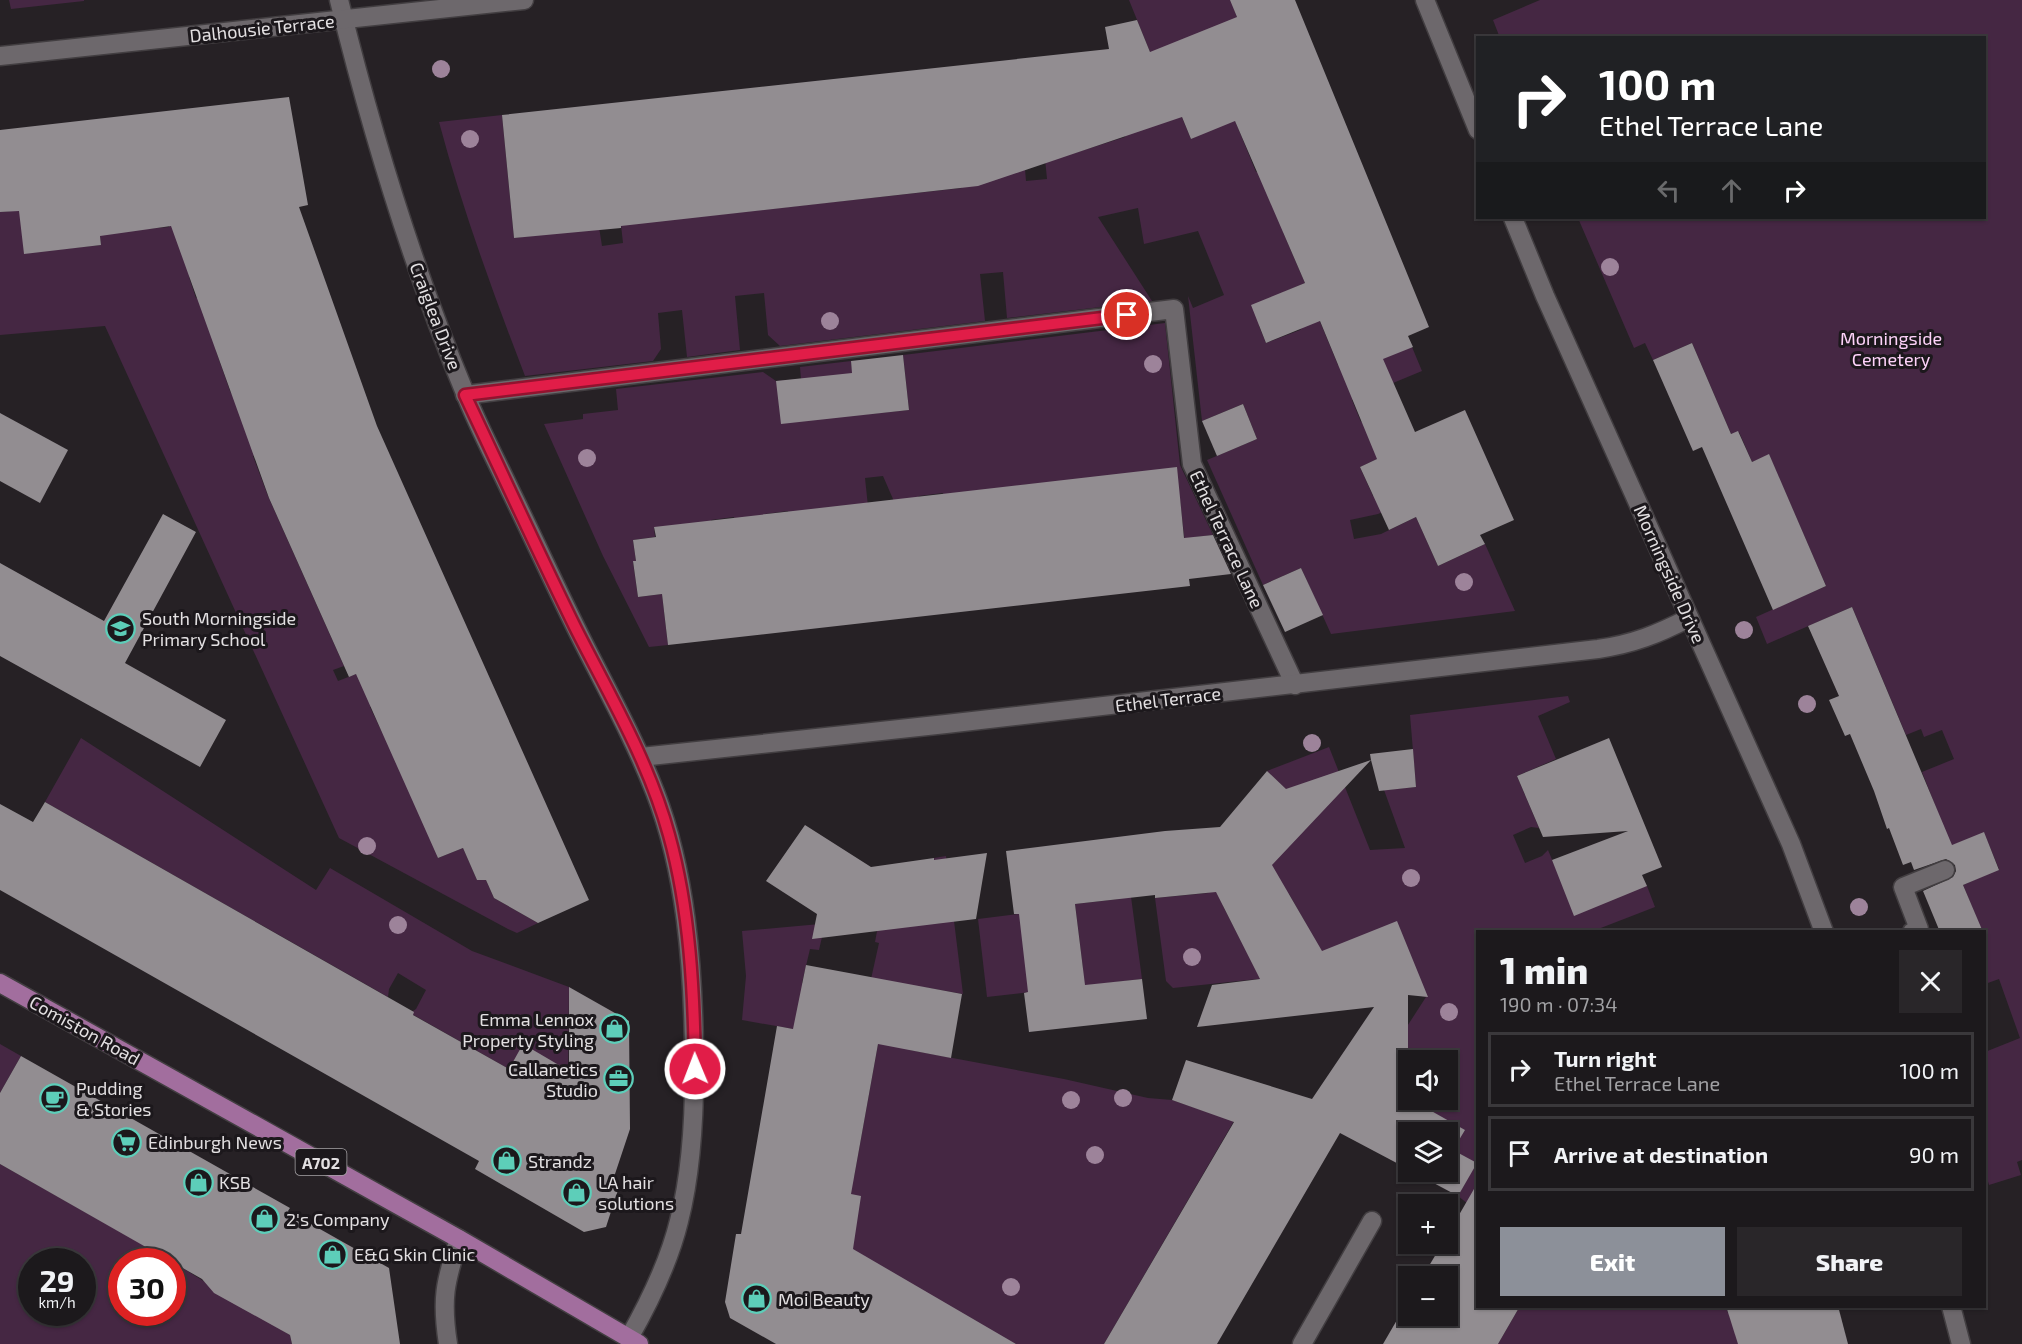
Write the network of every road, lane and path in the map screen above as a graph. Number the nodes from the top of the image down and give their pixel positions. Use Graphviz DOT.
graph roads {
  1 [pos="339,0"];
  2 [pos="524,0"];
  3 [pos="1425,0"];
  4 [pos="344,20"];
  5 [pos="0,56"];
  6 [pos="1476,125"];
  7 [pos="1513,219"];
  8 [pos="465,395"];
  9 [pos="1689,618"];
  10 [pos="1295,685"];
  11 [pos="641,757"];
  12 [pos="1945,870"];
  13 [pos="1823,930"];
  14 [pos="1916,930"];
  15 [pos="0,983"];
  16 [pos="1372,1221"];
  17 [pos="459,1239"];
  18 [pos="1952,1308"];
  19 [pos="634,1341"];
  20 [pos="448,1344"];
  21 [pos="1302,1344"];
  22 [pos="1961,1344"];
  1 -- 4 [label="street, Craiglea Drive"];
  2 -- 4 [label="street, Dalhousie Terrace"];
  3 -- 6 [label="street"];
  4 -- 5 [label="street, Dalhousie Terrace"];
  4 -- 8 [label="street, Craiglea Drive"];
  7 -- 9 [label="street, Morningside Drive"];
  8 -- 10 [label="street, Ethel Terrace Lane"];
  8 -- 11 [label="street, Craiglea Drive"];
  9 -- 10 [label="street, Ethel Terrace"];
  9 -- 13 [label="street, Morningside Drive"];
  10 -- 11 [label="street, Ethel Terrace"];
  11 -- 19 [label="street, Craiglea Drive"];
  12 -- 14 [label="street"];
  15 -- 17 [label="main road, Comiston Road / A702"];
  16 -- 21 [label="street"];
  17 -- 19 [label="main road, Comiston Road / A702"];
  17 -- 20 [label="street"];
  18 -- 22 [label="street"];
}
